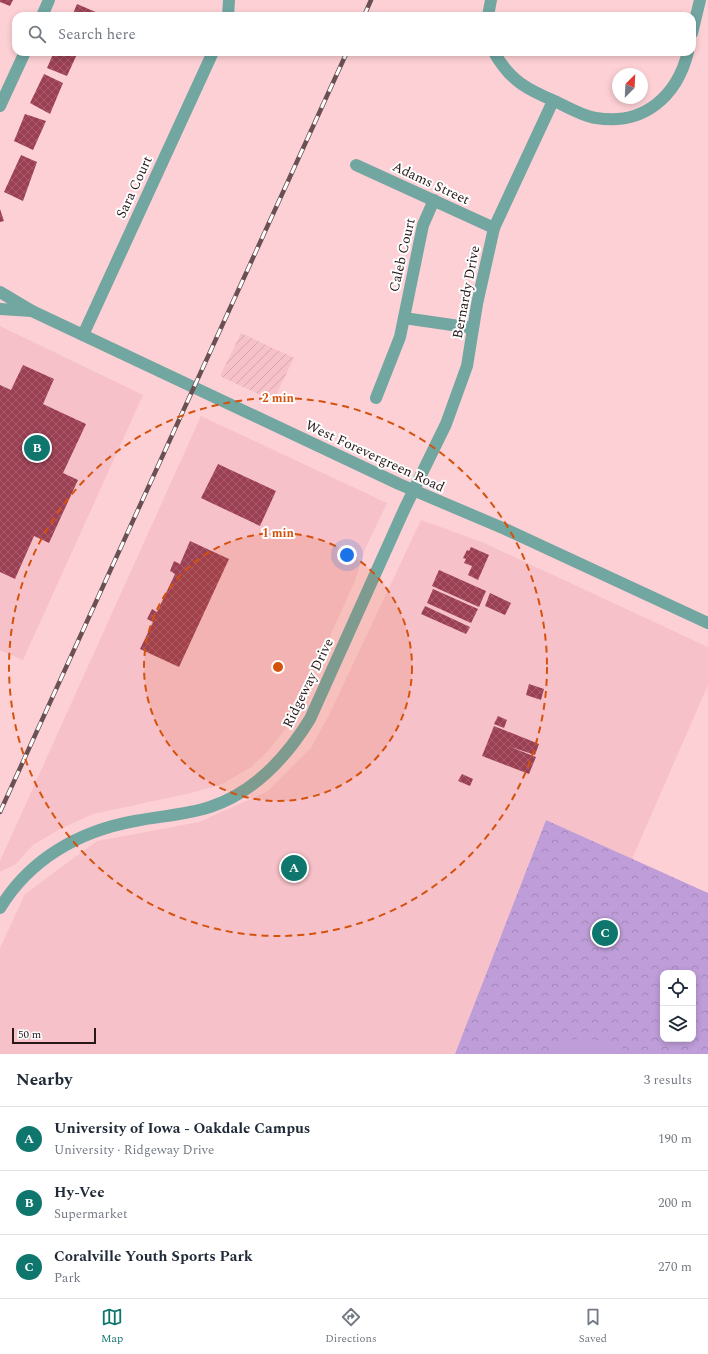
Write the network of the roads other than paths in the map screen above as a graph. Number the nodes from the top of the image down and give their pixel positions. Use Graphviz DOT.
graph roads {
  1 [pos="49,0"];
  2 [pos="229,0"];
  3 [pos="491,0"];
  4 [pos="700,0"];
  5 [pos="44,12"];
  6 [pos="228,12"];
  7 [pos="489,12"];
  8 [pos="696,16"];
  9 [pos="23,56"];
  10 [pos="210,56"];
  11 [pos="497,56"];
  12 [pos="687,56"];
  13 [pos="553,101"];
  14 [pos="0,106"];
  15 [pos="356,165"];
  16 [pos="434,200"];
  17 [pos="494,228"];
  18 [pos="0,292"];
  19 [pos="0,308"];
  20 [pos="32,311"];
  21 [pos="404,318"];
  22 [pos="473,328"];
  23 [pos="83,335"];
  24 [pos="376,398"];
  25 [pos="413,491"];
  26 [pos="708,623"];
  27 [pos="0,908"];
  1 -- 5 [label="street"];
  2 -- 6 [label="street"];
  3 -- 7 [label="street"];
  4 -- 8 [label="street"];
  9 -- 14 [label="street"];
  10 -- 23 [label="street, Sara Court"];
  11 -- 13 [label="street"];
  12 -- 13 [label="street"];
  13 -- 17 [label="street, Bernardy Drive"];
  15 -- 16 [label="street, Adams Street"];
  16 -- 17 [label="street, Adams Street"];
  16 -- 21 [label="street, Caleb Court"];
  17 -- 22 [label="street, Bernardy Drive"];
  18 -- 20 [label="street, West Forevergreen Road"];
  19 -- 20 [label="street, West Forevergreen Road"];
  20 -- 23 [label="street, West Forevergreen Road"];
  21 -- 22 [label="street"];
  21 -- 24 [label="street, Caleb Court"];
  22 -- 25 [label="street, Bernardy Drive"];
  23 -- 25 [label="street, West Forevergreen Road"];
  25 -- 26 [label="street, West Forevergreen Road"];
  25 -- 27 [label="street, Ridgeway Drive"];
}
